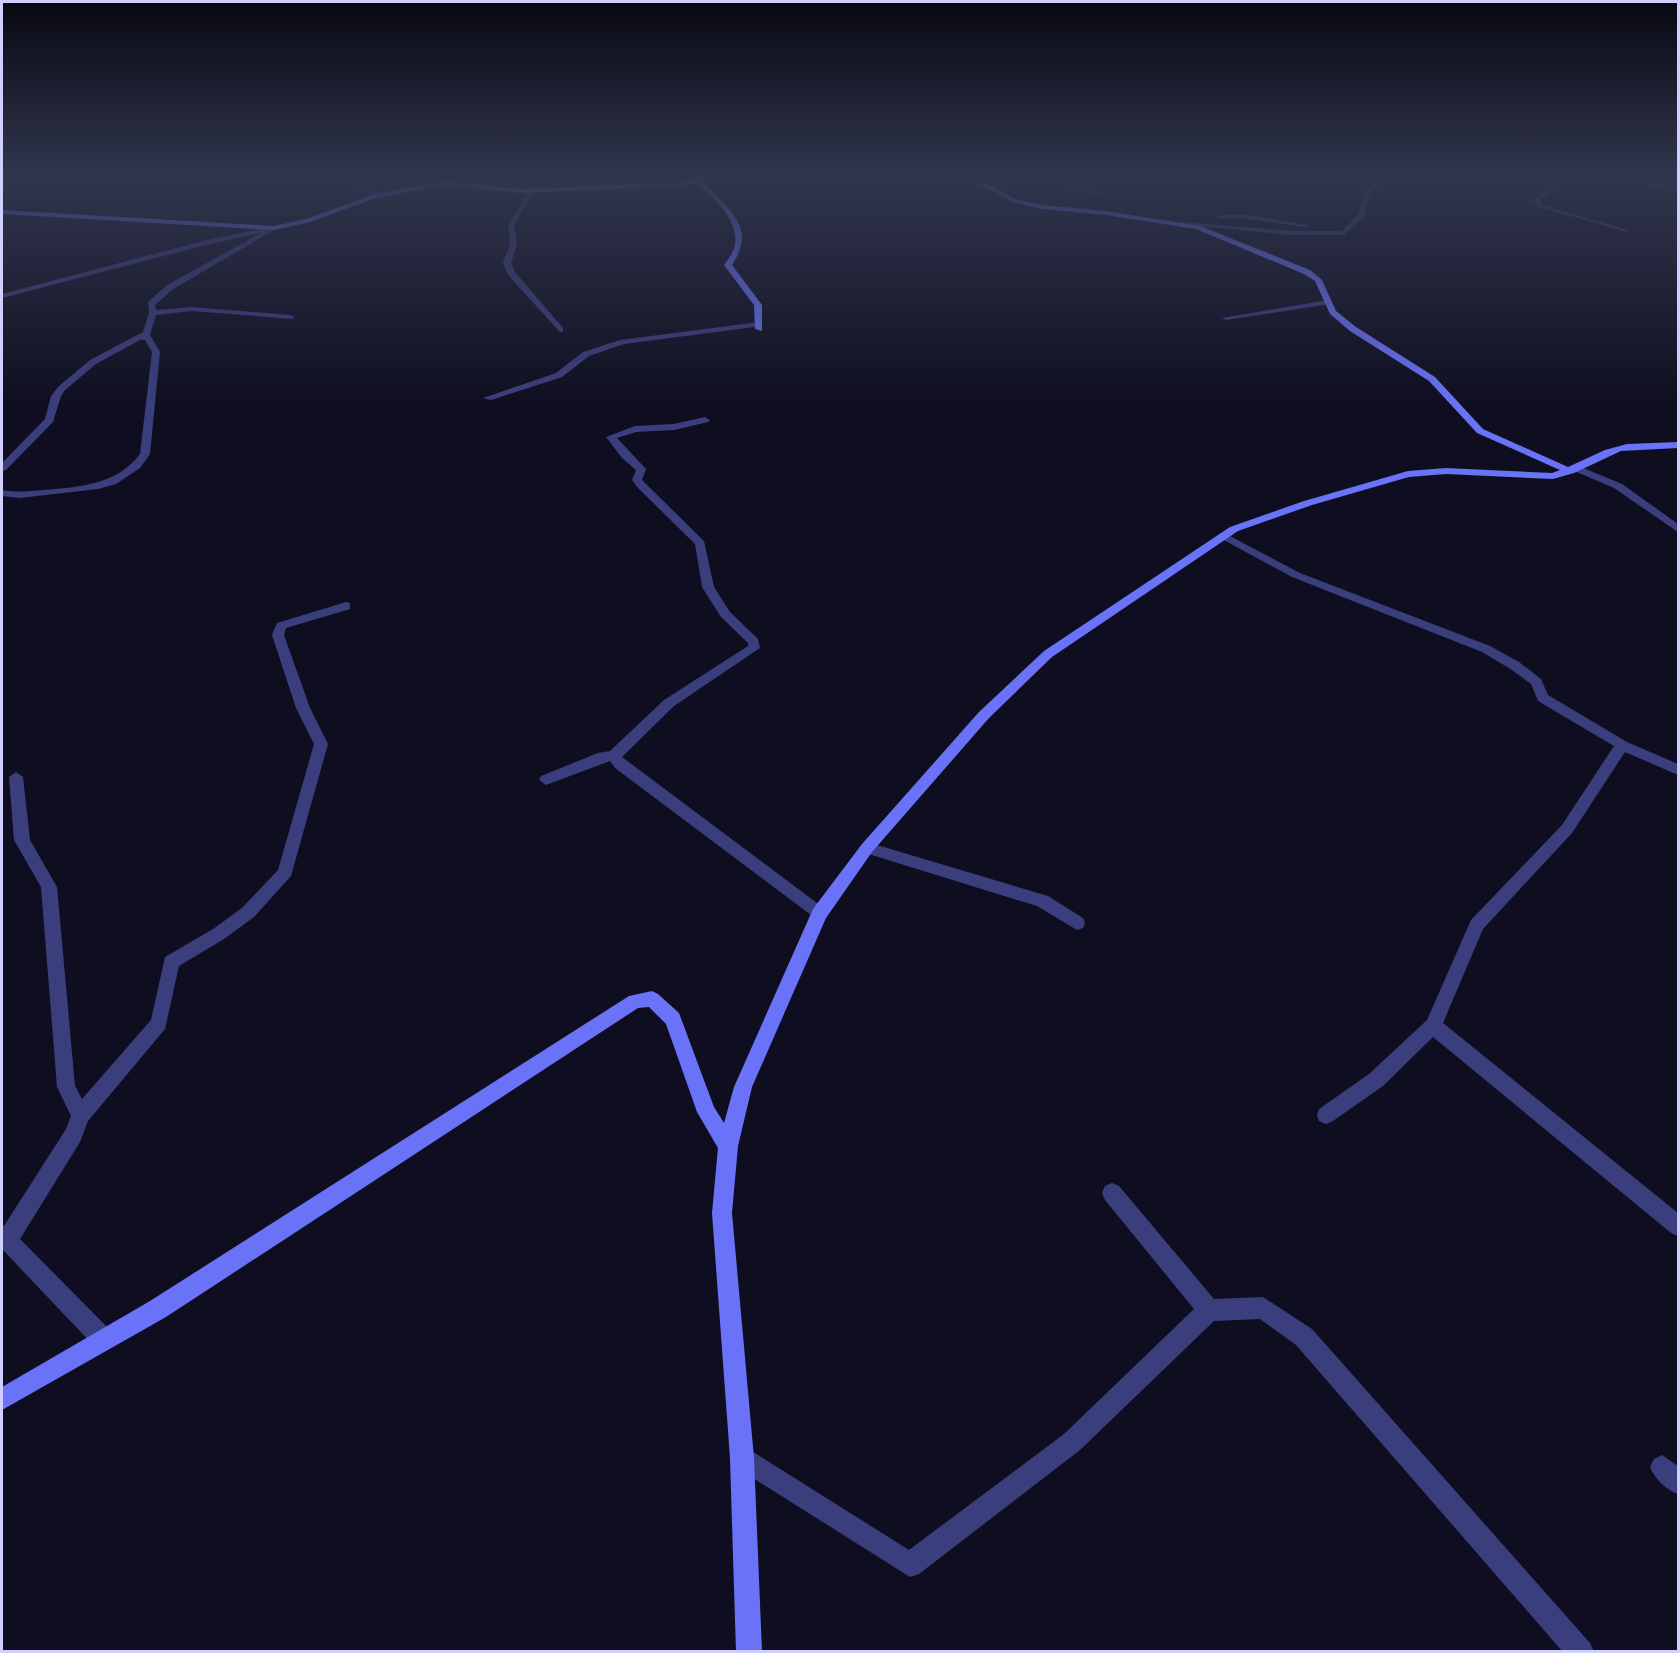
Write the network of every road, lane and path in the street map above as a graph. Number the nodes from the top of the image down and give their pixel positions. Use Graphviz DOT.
graph roads {
  1 [pos="160,254"];
  2 [pos="228,254"];
  3 [pos="511,254"];
  4 [pos="737,254"];
  5 [pos="1260,254"];
  6 [pos="2,296"];
  7 [pos="1328,302"];
  8 [pos="153,313"];
  9 [pos="290,317"];
  10 [pos="1226,318"];
  11 [pos="759,327"];
  12 [pos="560,330"];
  13 [pos="142,338"];
  14 [pos="488,398"];
  15 [pos="705,420"];
  16 [pos="1678,445"];
  17 [pos="2,468"];
  18 [pos="1573,469"];
  19 [pos="2,494"];
  20 [pos="1678,529"];
  21 [pos="1224,536"];
  22 [pos="345,606"];
  23 [pos="1622,745"];
  24 [pos="614,756"];
  25 [pos="1678,770"];
  26 [pos="16,777"];
  27 [pos="546,780"];
  28 [pos="867,848"];
  29 [pos="819,914"];
  30 [pos="1077,923"];
  31 [pos="1433,1026"];
  32 [pos="81,1115"];
  33 [pos="1326,1115"];
  34 [pos="728,1146"];
  35 [pos="1112,1193"];
  36 [pos="1678,1226"];
  37 [pos="5,1237"];
  38 [pos="1209,1310"];
  39 [pos="103,1339"];
  40 [pos="2,1400"];
  41 [pos="742,1458"];
  42 [pos="749,1652"];
  43 [pos="1581,1652"];
  1 -- 6 [label="street"];
  2 -- 8 [label="street"];
  3 -- 12 [label="street"];
  4 -- 11 [label="main road"];
  5 -- 7 [label="main road"];
  7 -- 10 [label="street"];
  7 -- 18 [label="main road"];
  8 -- 9 [label="street"];
  8 -- 13 [label="street"];
  11 -- 14 [label="street"];
  13 -- 17 [label="street"];
  13 -- 19 [label="street"];
  15 -- 24 [label="street"];
  16 -- 18 [label="main road"];
  18 -- 20 [label="street"];
  18 -- 21 [label="main road"];
  21 -- 23 [label="street"];
  21 -- 28 [label="main road"];
  22 -- 32 [label="street"];
  23 -- 25 [label="street"];
  23 -- 31 [label="street"];
  24 -- 27 [label="street"];
  24 -- 29 [label="street"];
  26 -- 32 [label="street"];
  28 -- 29 [label="main road"];
  28 -- 30 [label="street"];
  29 -- 34 [label="main road"];
  31 -- 33 [label="street"];
  31 -- 36 [label="street"];
  32 -- 37 [label="street"];
  34 -- 39 [label="main road"];
  34 -- 41 [label="main road"];
  35 -- 38 [label="street"];
  37 -- 39 [label="street"];
  38 -- 41 [label="street"];
  38 -- 43 [label="street"];
  39 -- 40 [label="main road"];
  41 -- 42 [label="main road"];
}
